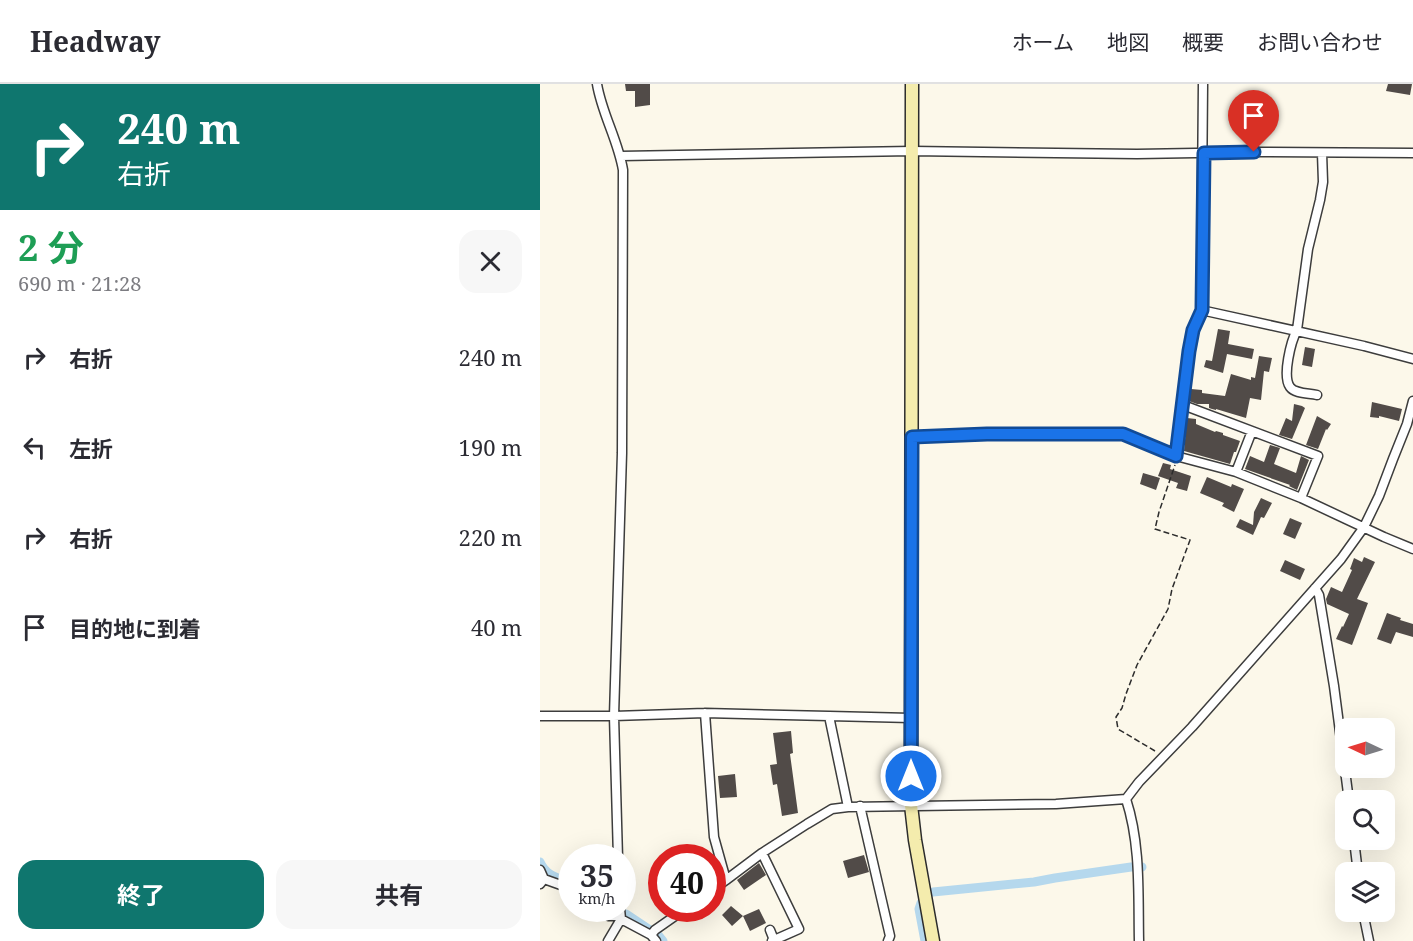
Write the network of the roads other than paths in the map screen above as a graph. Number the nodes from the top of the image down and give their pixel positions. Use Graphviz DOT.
graph roads {
  1 [pos="597,84"];
  2 [pos="912,84"];
  3 [pos="1203,84"];
  4 [pos="912,151"];
  5 [pos="1204,153"];
  6 [pos="1323,153"];
  7 [pos="1413,153"];
  8 [pos="621,156"];
  9 [pos="1202,310"];
  10 [pos="1297,330"];
  11 [pos="1413,359"];
  12 [pos="1317,394"];
  13 [pos="1413,401"];
  14 [pos="1183,405"];
  15 [pos="1252,431"];
  16 [pos="912,437"];
  17 [pos="1176,456"];
  18 [pos="1236,472"];
  19 [pos="1301,498"];
  20 [pos="1364,527"];
  21 [pos="1413,549"];
  22 [pos="1315,588"];
  23 [pos="705,713"];
  24 [pos="540,716"];
  25 [pos="614,716"];
  26 [pos="829,716"];
  27 [pos="911,718"];
  28 [pos="1347,790"];
  29 [pos="1126,799"];
  30 [pos="911,805"];
  31 [pos="860,806"];
  32 [pos="848,807"];
  33 [pos="618,844"];
  34 [pos="716,844"];
  35 [pos="762,853"];
  36 [pos="540,870"];
  37 [pos="726,880"];
  38 [pos="542,882"];
  39 [pos="558,886"];
  40 [pos="617,922"];
  41 [pos="632,922"];
  42 [pos="669,922"];
  43 [pos="1365,922"];
  44 [pos="770,930"];
  45 [pos="653,935"];
  46 [pos="773,940"];
  47 [pos="608,941"];
  48 [pos="888,941"];
  49 [pos="933,941"];
  50 [pos="1138,941"];
  51 [pos="1369,941"];
  1 -- 8 [label="street"];
  2 -- 4 [label="street"];
  3 -- 5 [label="street"];
  4 -- 5 [label="street"];
  4 -- 8 [label="street"];
  4 -- 16 [label="street"];
  5 -- 6 [label="street"];
  5 -- 9 [label="street"];
  6 -- 7 [label="street"];
  6 -- 10 [label="street"];
  8 -- 25 [label="street"];
  9 -- 10 [label="street"];
  9 -- 14 [label="street"];
  10 -- 11 [label="street"];
  10 -- 12 [label="street"];
  13 -- 20 [label="street"];
  14 -- 15 [label="street"];
  14 -- 17 [label="street"];
  15 -- 18 [label="street"];
  15 -- 19 [label="street"];
  16 -- 17 [label="street"];
  16 -- 27 [label="street"];
  17 -- 18 [label="street"];
  18 -- 19 [label="street"];
  19 -- 20 [label="street"];
  20 -- 21 [label="street"];
  20 -- 22 [label="street"];
  22 -- 28 [label="street"];
  22 -- 29 [label="street"];
  23 -- 25 [label="street"];
  23 -- 26 [label="street"];
  23 -- 34 [label="street"];
  24 -- 25 [label="street"];
  25 -- 33 [label="street"];
  26 -- 27 [label="street"];
  26 -- 32 [label="street"];
  27 -- 30 [label="street"];
  29 -- 30 [label="street"];
  29 -- 50 [label="street"];
  30 -- 31 [label="street"];
  30 -- 49 [label="street"];
  31 -- 32 [label="street"];
  31 -- 48 [label="street"];
  32 -- 35 [label="street"];
  35 -- 37 [label="street"];
  35 -- 46 [label="street"];
  36 -- 38 [label="street"];
  38 -- 39 [label="street"];
  40 -- 47 [label="street"];
  41 -- 45 [label="street"];
  42 -- 45 [label="street"];
  43 -- 51 [label="street"];
  44 -- 46 [label="street"];
}
